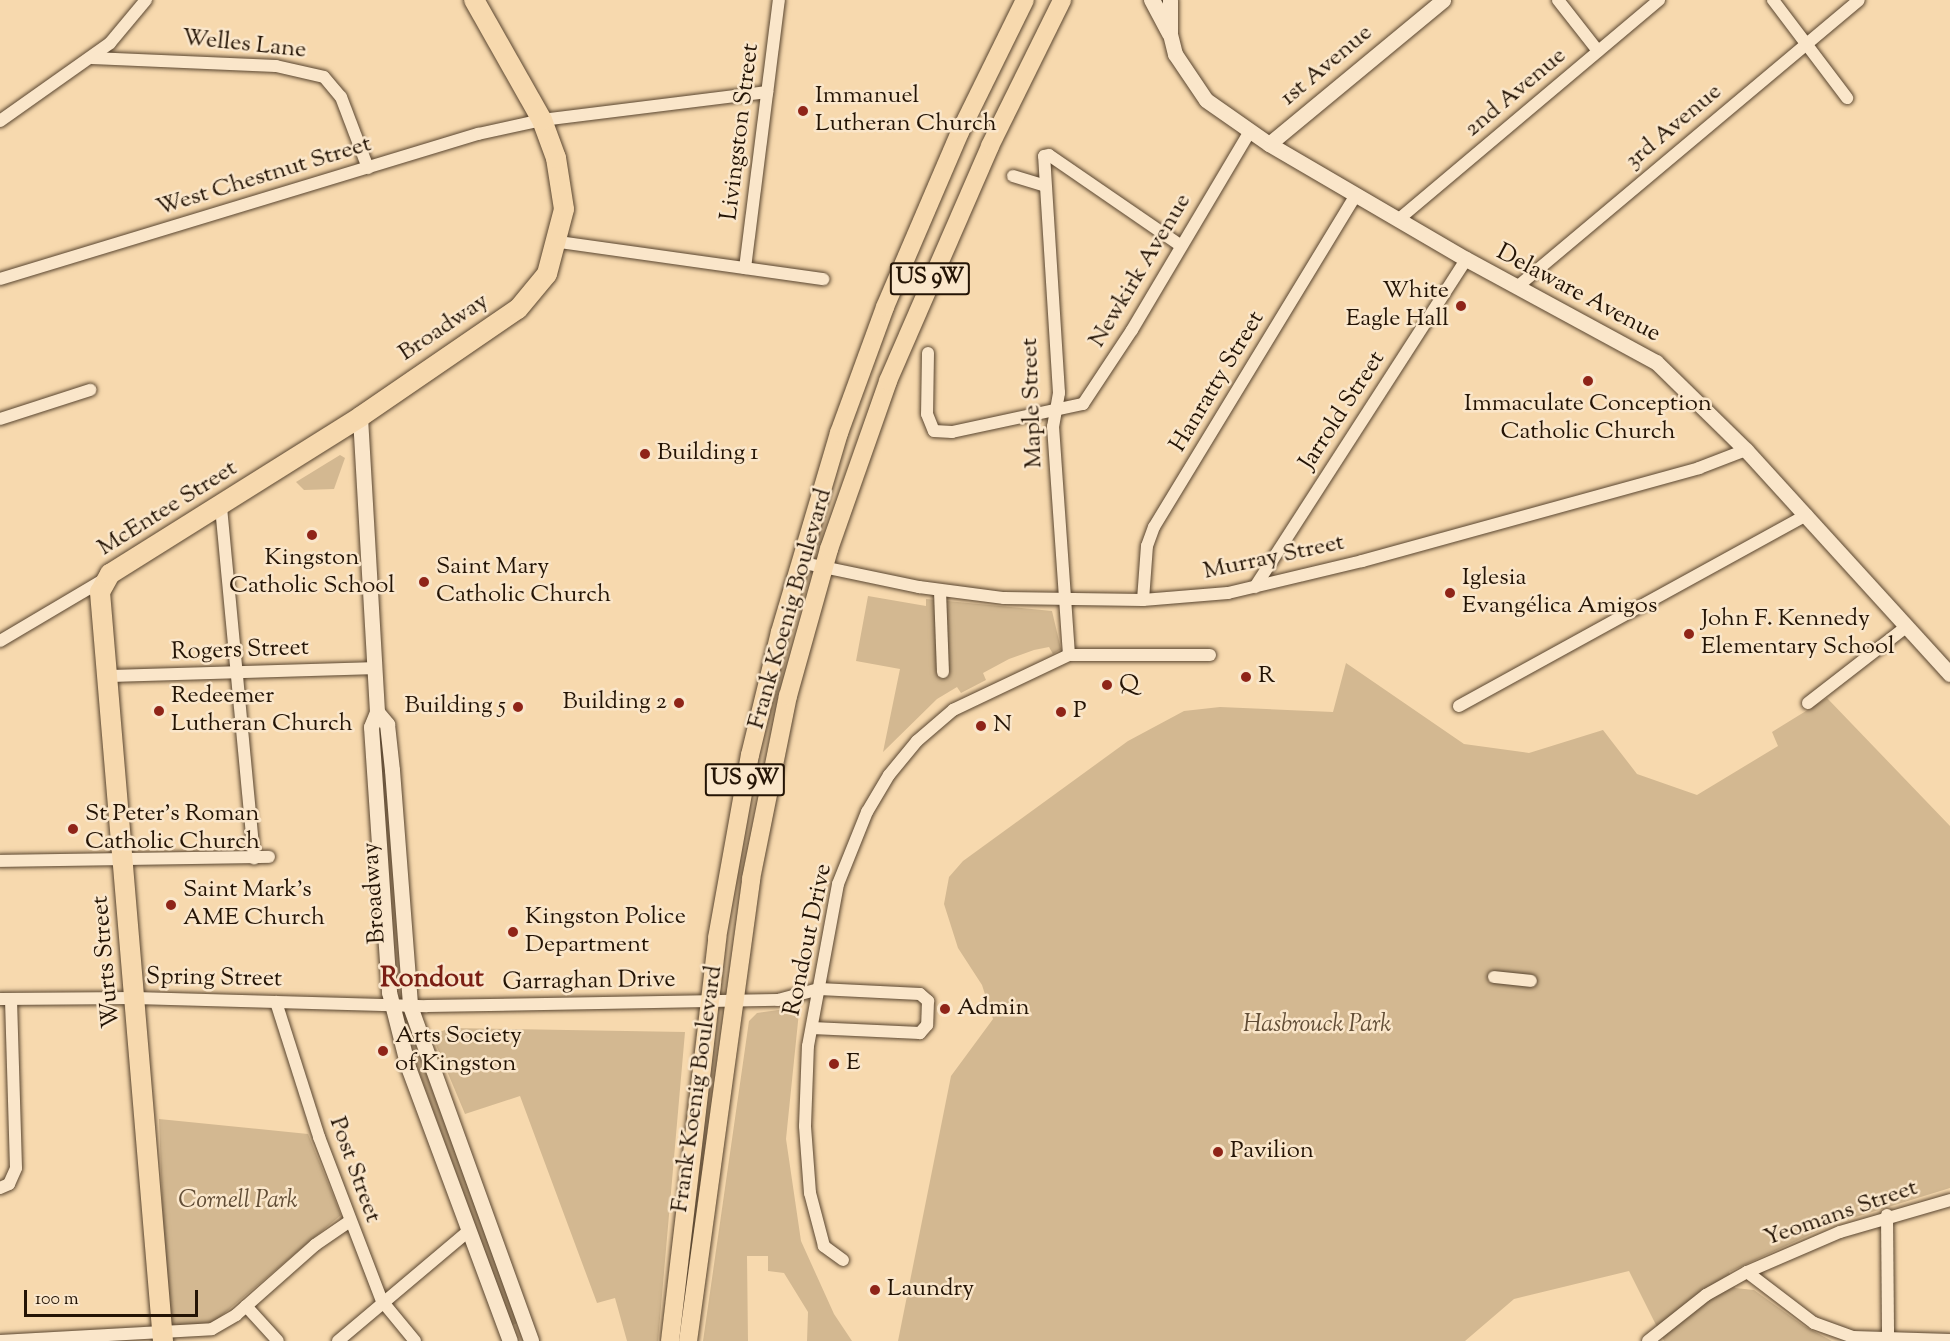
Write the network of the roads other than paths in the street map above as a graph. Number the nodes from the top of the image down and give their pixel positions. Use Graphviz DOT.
graph roads {
  1 [pos="146,0"];
  2 [pos="474,0"];
  3 [pos="779,0"];
  4 [pos="1011,0"];
  5 [pos="1025,0"];
  6 [pos="1062,0"];
  7 [pos="1152,0"];
  8 [pos="1170,0"];
  9 [pos="1443,0"];
  10 [pos="1558,0"];
  11 [pos="1659,0"];
  12 [pos="1773,0"];
  13 [pos="1859,0"];
  14 [pos="1170,34"];
  15 [pos="1806,44"];
  16 [pos="1598,51"];
  17 [pos="92,58"];
  18 [pos="767,92"];
  19 [pos="1847,98"];
  20 [pos="542,120"];
  21 [pos="0,121"];
  22 [pos="960,132"];
  23 [pos="1248,133"];
  24 [pos="1269,144"];
  25 [pos="369,168"];
  26 [pos="1013,176"];
  27 [pos="1043,185"];
  28 [pos="1356,195"];
  29 [pos="1399,219"];
  30 [pos="558,242"];
  31 [pos="1180,245"];
  32 [pos="1466,259"];
  33 [pos="745,268"];
  34 [pos="0,279"];
  35 [pos="823,279"];
  36 [pos="1517,287"];
  37 [pos="928,352"];
  38 [pos="90,390"];
  39 [pos="1056,412"];
  40 [pos="360,417"];
  41 [pos="0,419"];
  42 [pos="1746,450"];
  43 [pos="220,507"];
  44 [pos="1806,515"];
  45 [pos="799,562"];
  46 [pos="825,569"];
  47 [pos="103,580"];
  48 [pos="1256,587"];
  49 [pos="940,591"];
  50 [pos="1065,600"];
  51 [pos="1143,600"];
  52 [pos="1906,627"];
  53 [pos="0,641"];
  54 [pos="1069,655"];
  55 [pos="1210,655"];
  56 [pos="372,668"];
  57 [pos="236,671"];
  58 [pos="943,672"];
  59 [pos="1950,674"];
  60 [pos="108,676"];
  61 [pos="1808,703"];
  62 [pos="1459,706"];
  63 [pos="377,712"];
  64 [pos="269,857"];
  65 [pos="254,858"];
  66 [pos="124,859"];
  67 [pos="0,861"];
  68 [pos="1494,977"];
  69 [pos="1531,981"];
  70 [pos="819,989"];
  71 [pos="135,998"];
  72 [pos="5,999"];
  73 [pos="276,1002"];
  74 [pos="708,1002"];
  75 [pos="734,1002"];
  76 [pos="391,1005"];
  77 [pos="410,1006"];
  78 [pos="812,1028"];
  79 [pos="0,1188"];
  80 [pos="1950,1200"];
  81 [pos="1887,1215"];
  82 [pos="350,1221"];
  83 [pos="470,1230"];
  84 [pos="843,1260"];
  85 [pos="1747,1272"];
  86 [pos="381,1301"];
  87 [pos="246,1306"];
  88 [pos="163,1336"];
  89 [pos="525,1339"];
  90 [pos="1888,1340"];
  91 [pos="1950,1340"];
  92 [pos="0,1341"];
  93 [pos="278,1341"];
  94 [pos="338,1341"];
  95 [pos="415,1341"];
  96 [pos="510,1341"];
  97 [pos="670,1341"];
  98 [pos="688,1341"];
  99 [pos="1648,1341"];
  1 -- 17 [label="street"];
  2 -- 20 [label="highway, Broadway"];
  3 -- 18 [label="street, Livingston Street"];
  4 -- 22 [label="main road"];
  5 -- 22 [label="main road, Frank Koenig Boulevard / US 9W"];
  6 -- 46 [label="main road, Frank Koenig Boulevard / US 9W"];
  7 -- 14 [label="main road"];
  8 -- 14 [label="street, Delaware Avenue"];
  9 -- 24 [label="street, 1st Avenue"];
  10 -- 16 [label="street"];
  11 -- 16 [label="street, 2nd Avenue"];
  12 -- 15 [label="street"];
  13 -- 15 [label="street, 3rd Avenue"];
  14 -- 23 [label="street, Delaware Avenue"];
  15 -- 19 [label="street"];
  15 -- 36 [label="street, 3rd Avenue"];
  16 -- 29 [label="street, 2nd Avenue"];
  17 -- 21 [label="street"];
  17 -- 25 [label="street, Welles Lane"];
  18 -- 20 [label="street, West Chestnut Street"];
  18 -- 33 [label="street, Livingston Street"];
  20 -- 25 [label="street, West Chestnut Street"];
  20 -- 30 [label="highway, Broadway"];
  22 -- 45 [label="main road, Frank Koenig Boulevard / US 9W"];
  23 -- 24 [label="street, Delaware Avenue"];
  23 -- 31 [label="street, Newkirk Avenue"];
  24 -- 28 [label="street, Delaware Avenue"];
  25 -- 34 [label="street, West Chestnut Street"];
  26 -- 27 [label="street"];
  27 -- 31 [label="street, Maple Street"];
  27 -- 39 [label="street, Maple Street"];
  28 -- 29 [label="street, Delaware Avenue"];
  28 -- 51 [label="street, Hanratty Street"];
  29 -- 32 [label="street, Delaware Avenue"];
  30 -- 33 [label="street"];
  30 -- 40 [label="highway, Broadway"];
  31 -- 39 [label="street, Newkirk Avenue"];
  32 -- 36 [label="street, Delaware Avenue"];
  32 -- 48 [label="street, Jarrold Street"];
  33 -- 35 [label="street"];
  36 -- 42 [label="street, Delaware Avenue"];
  37 -- 39 [label="street, Newkirk Avenue"];
  38 -- 41 [label="street"];
  39 -- 50 [label="street, Maple Street"];
  40 -- 43 [label="highway, McEntee Street"];
  40 -- 56 [label="street, Broadway"];
  42 -- 44 [label="street, Delaware Avenue"];
  42 -- 48 [label="street, Murray Street"];
  43 -- 47 [label="highway, McEntee Street"];
  43 -- 57 [label="street"];
  44 -- 52 [label="street, Delaware Avenue"];
  44 -- 62 [label="street"];
  45 -- 46 [label="street, Murray Street"];
  45 -- 74 [label="main road, Frank Koenig Boulevard / US 9W"];
  46 -- 49 [label="street, Murray Street"];
  46 -- 75 [label="main road, Frank Koenig Boulevard / US 9W"];
  47 -- 53 [label="street, McEntee Street"];
  47 -- 60 [label="highway, Wurts Street"];
  48 -- 51 [label="street, Murray Street"];
  49 -- 50 [label="street, Murray Street"];
  49 -- 58 [label="street"];
  50 -- 51 [label="street, Murray Street"];
  50 -- 54 [label="street"];
  52 -- 59 [label="street, Delaware Avenue"];
  52 -- 61 [label="street"];
  54 -- 55 [label="street, Rondout Drive"];
  54 -- 70 [label="street, Rondout Drive"];
  56 -- 57 [label="street, Rogers Street"];
  56 -- 63 [label="street, Broadway"];
  57 -- 60 [label="street, Rogers Street"];
  57 -- 65 [label="street"];
  60 -- 66 [label="highway, Wurts Street"];
  63 -- 76 [label="street, Broadway"];
  63 -- 77 [label="street, Broadway"];
  64 -- 65 [label="street"];
  65 -- 66 [label="street"];
  66 -- 67 [label="street"];
  66 -- 71 [label="highway, Wurts Street"];
  68 -- 69 [label="street"];
  70 -- 75 [label="street, Garraghan Drive"];
  70 -- 78 [label="street, Rondout Drive"];
  70 -- 78 [label="street, Garraghan Drive"];
  71 -- 72 [label="street, Spring Street"];
  71 -- 73 [label="street, Spring Street"];
  71 -- 88 [label="highway, Wurts Street"];
  72 -- 79 [label="street"];
  73 -- 76 [label="street, Spring Street"];
  73 -- 82 [label="street, Post Street"];
  74 -- 75 [label="street, Garraghan Drive"];
  74 -- 77 [label="street, Garraghan Drive"];
  74 -- 97 [label="main road, Frank Koenig Boulevard / US 9W"];
  75 -- 98 [label="main road, Frank Koenig Boulevard / US 9W"];
  76 -- 77 [label="street, Garraghan Drive"];
  76 -- 83 [label="street, Broadway"];
  77 -- 89 [label="street, Broadway"];
  78 -- 84 [label="street, Rondout Drive"];
  80 -- 81 [label="street, Yeomans Street"];
  81 -- 85 [label="street, Yeomans Street"];
  81 -- 90 [label="street"];
  82 -- 86 [label="street, Post Street"];
  82 -- 87 [label="street"];
  83 -- 86 [label="street"];
  83 -- 96 [label="street, Broadway"];
  85 -- 90 [label="street"];
  85 -- 99 [label="street, Yeomans Street"];
  86 -- 94 [label="street"];
  86 -- 95 [label="street, Post Street"];
  87 -- 88 [label="street"];
  87 -- 93 [label="street"];
  88 -- 92 [label="street"];
  90 -- 91 [label="street"];
}
